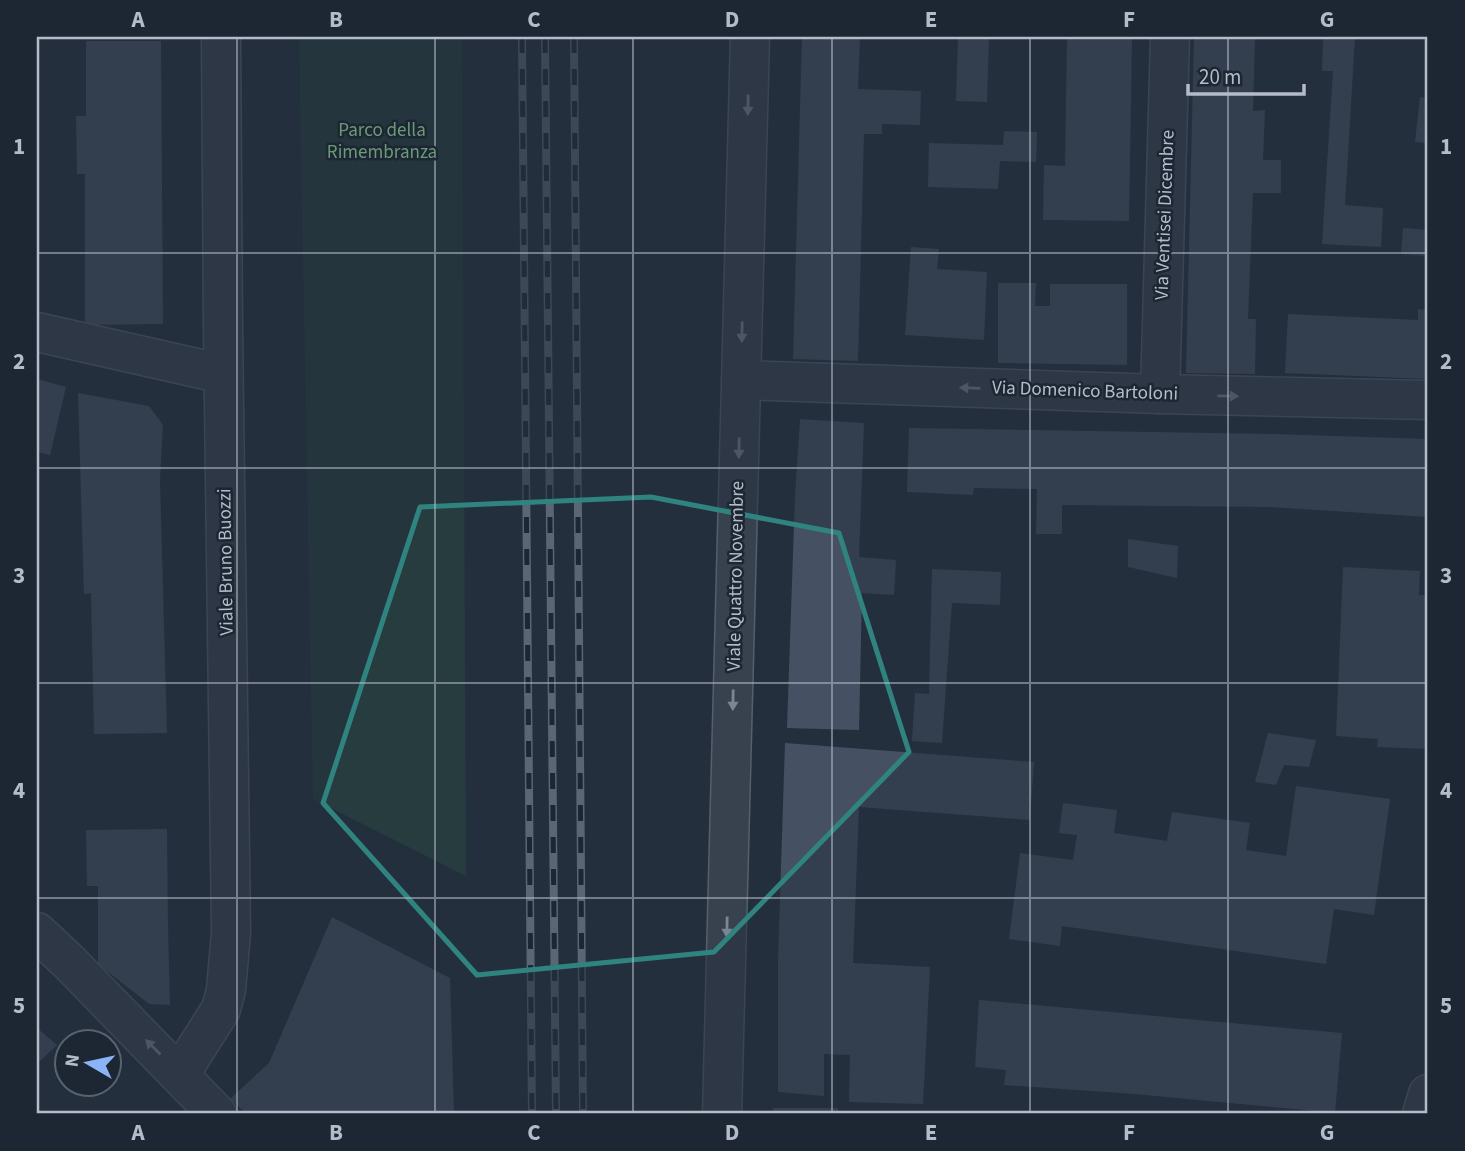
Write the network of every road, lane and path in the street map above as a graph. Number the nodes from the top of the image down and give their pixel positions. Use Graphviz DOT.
graph roads {
  1 [pos="221,37"];
  2 [pos="750,37"];
  3 [pos="1170,37"];
  4 [pos="37,332"];
  5 [pos="223,373"];
  6 [pos="741,380"];
  7 [pos="1160,394"];
  8 [pos="1428,400"];
  9 [pos="37,932"];
  10 [pos="180,1074"];
  11 [pos="1428,1094"];
  12 [pos="217,1114"];
  13 [pos="722,1114"];
  14 [pos="1422,1114"];
  1 -- 5 [label="street, Viale Bruno Buozzi"];
  2 -- 6 [label="street, Viale Quattro Novembre, one-way"];
  3 -- 7 [label="street, Via Ventisei Dicembre"];
  4 -- 5 [label="street"];
  5 -- 10 [label="street, Viale Bruno Buozzi"];
  7 -- 6 [label="street, Via Domenico Bartoloni, one-way"];
  6 -- 13 [label="street, Viale Quattro Novembre, one-way"];
  7 -- 8 [label="street, Via Domenico Bartoloni, one-way"];
  10 -- 9 [label="street, one-way"];
  10 -- 12 [label="street"];
  11 -- 14 [label="street"];
}
